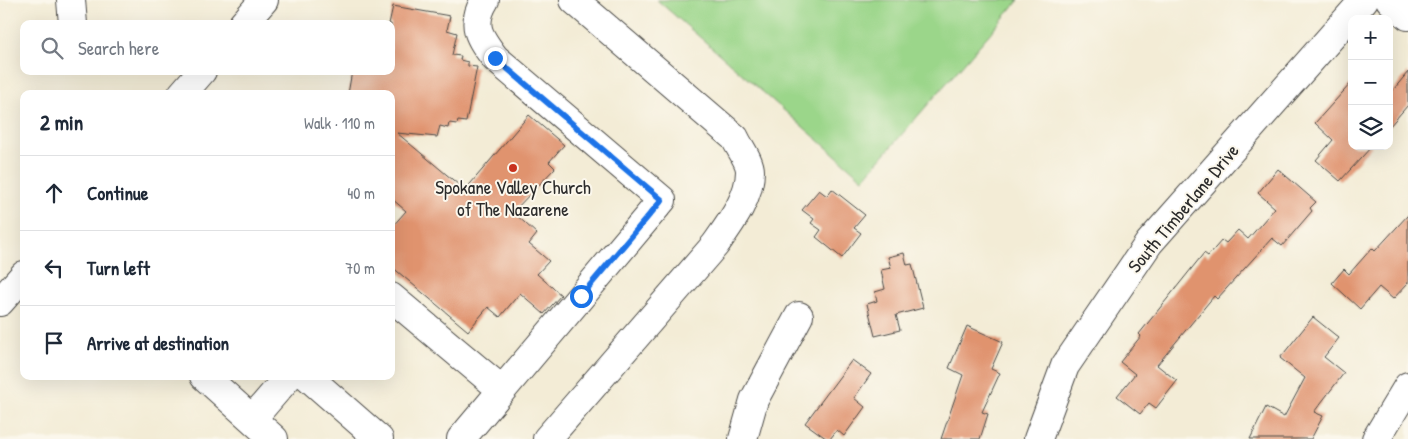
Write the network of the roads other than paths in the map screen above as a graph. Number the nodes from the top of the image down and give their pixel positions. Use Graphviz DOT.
graph roads {
  1 [pos="71,0"];
  2 [pos="264,0"];
  3 [pos="485,0"];
  4 [pos="574,0"];
  5 [pos="1364,0"];
  6 [pos="1390,0"];
  7 [pos="1408,16"];
  8 [pos="73,20"];
  9 [pos="246,20"];
  10 [pos="199,75"];
  11 [pos="185,90"];
  12 [pos="20,280"];
  13 [pos="395,300"];
  14 [pos="0,302"];
  15 [pos="799,316"];
  16 [pos="208,380"];
  17 [pos="286,380"];
  18 [pos="312,380"];
  19 [pos="1408,386"];
  20 [pos="502,390"];
  21 [pos="252,419"];
  22 [pos="274,439"];
  23 [pos="379,439"];
  24 [pos="461,439"];
  25 [pos="547,439"];
  26 [pos="743,439"];
  27 [pos="1038,439"];
  28 [pos="1376,439"];
  1 -- 8 [label="street"];
  2 -- 9 [label="street"];
  3 -- 20 [label="street"];
  4 -- 25 [label="street"];
  5 -- 27 [label="street, South Timberlane Drive"];
  6 -- 7 [label="street"];
  10 -- 11 [label="street"];
  12 -- 14 [label="street"];
  13 -- 20 [label="street"];
  15 -- 26 [label="street"];
  16 -- 21 [label="street"];
  17 -- 21 [label="street"];
  18 -- 23 [label="street"];
  19 -- 28 [label="street"];
  20 -- 24 [label="street"];
  21 -- 22 [label="street"];
}
